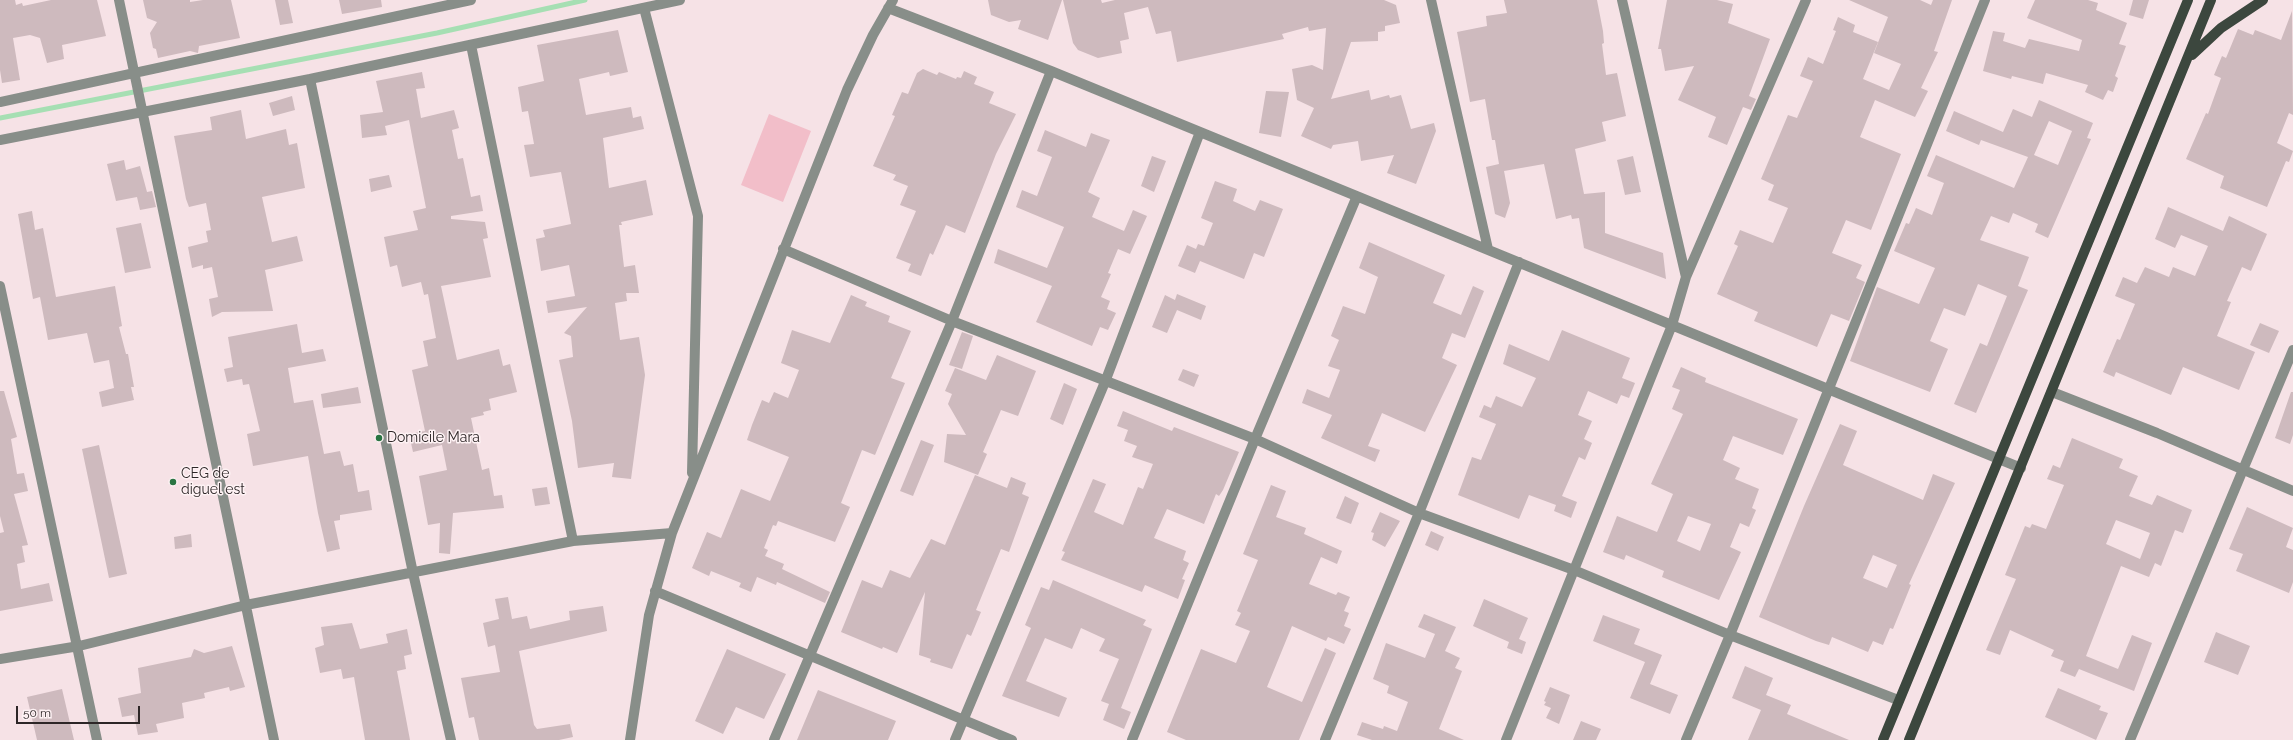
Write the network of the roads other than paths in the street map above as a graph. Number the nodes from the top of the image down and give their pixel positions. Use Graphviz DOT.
graph roads {
  1 [pos="119,0"];
  2 [pos="471,0"];
  3 [pos="680,0"];
  4 [pos="1431,0"];
  5 [pos="1622,0"];
  6 [pos="1806,0"];
  7 [pos="1985,0"];
  8 [pos="2188,0"];
  9 [pos="2211,0"];
  10 [pos="2263,0"];
  11 [pos="890,4"];
  12 [pos="644,8"];
  13 [pos="471,45"];
  14 [pos="2188,59"];
  15 [pos="1051,71"];
  16 [pos="135,73"];
  17 [pos="310,79"];
  18 [pos="0,102"];
  19 [pos="141,113"];
  20 [pos="1200,132"];
  21 [pos="0,140"];
  22 [pos="1357,196"];
  23 [pos="1488,249"];
  24 [pos="784,250"];
  25 [pos="1518,262"];
  26 [pos="1686,277"];
  27 [pos="0,286"];
  28 [pos="952,321"];
  29 [pos="1672,325"];
  30 [pos="2293,350"];
  31 [pos="1105,382"];
  32 [pos="1827,388"];
  33 [pos="2052,392"];
  34 [pos="1255,439"];
  35 [pos="1998,458"];
  36 [pos="2021,468"];
  37 [pos="2243,470"];
  38 [pos="692,481"];
  39 [pos="2293,491"];
  40 [pos="1419,513"];
  41 [pos="672,533"];
  42 [pos="573,541"];
  43 [pos="1574,570"];
  44 [pos="413,573"];
  45 [pos="655,591"];
  46 [pos="246,605"];
  47 [pos="1730,635"];
  48 [pos="79,646"];
  49 [pos="810,655"];
  50 [pos="0,659"];
  51 [pos="1898,700"];
  52 [pos="963,720"];
  53 [pos="97,740"];
  54 [pos="274,740"];
  55 [pos="451,740"];
  56 [pos="630,740"];
  57 [pos="774,740"];
  58 [pos="955,740"];
  59 [pos="1012,740"];
  60 [pos="1132,740"];
  61 [pos="1325,740"];
  62 [pos="1506,740"];
  63 [pos="1686,740"];
  64 [pos="1883,740"];
  65 [pos="1909,740"];
  66 [pos="2130,740"];
  1 -- 16 [label="street"];
  2 -- 16 [label="street"];
  3 -- 12 [label="street"];
  4 -- 23 [label="street"];
  5 -- 26 [label="street"];
  6 -- 26 [label="street"];
  7 -- 32 [label="street"];
  8 -- 35 [label="main road"];
  9 -- 14 [label="main road"];
  10 -- 14 [label="main road"];
  11 -- 15 [label="street"];
  11 -- 24 [label="street"];
  12 -- 13 [label="street"];
  12 -- 38 [label="street"];
  13 -- 17 [label="street"];
  13 -- 42 [label="street"];
  14 -- 33 [label="main road"];
  15 -- 20 [label="street"];
  15 -- 28 [label="street"];
  16 -- 18 [label="street"];
  16 -- 19 [label="street"];
  17 -- 19 [label="street"];
  17 -- 44 [label="street"];
  19 -- 21 [label="street"];
  19 -- 46 [label="street"];
  20 -- 22 [label="street"];
  20 -- 31 [label="street"];
  22 -- 23 [label="street"];
  22 -- 34 [label="street"];
  23 -- 25 [label="street"];
  24 -- 28 [label="street"];
  24 -- 38 [label="street"];
  25 -- 29 [label="street"];
  25 -- 40 [label="street"];
  26 -- 29 [label="street"];
  27 -- 48 [label="street"];
  28 -- 31 [label="street"];
  28 -- 49 [label="street"];
  29 -- 32 [label="street"];
  29 -- 43 [label="street"];
  30 -- 37 [label="street"];
  31 -- 34 [label="street"];
  31 -- 52 [label="street"];
  32 -- 35 [label="street"];
  32 -- 47 [label="street"];
  33 -- 36 [label="main road"];
  33 -- 37 [label="street"];
  34 -- 40 [label="street"];
  34 -- 60 [label="street"];
  35 -- 36 [label="street"];
  35 -- 51 [label="main road"];
  36 -- 65 [label="main road"];
  37 -- 39 [label="street"];
  37 -- 66 [label="street"];
  38 -- 41 [label="street"];
  40 -- 43 [label="street"];
  40 -- 61 [label="street"];
  41 -- 42 [label="street"];
  41 -- 45 [label="street"];
  42 -- 44 [label="street"];
  43 -- 47 [label="street"];
  43 -- 62 [label="street"];
  44 -- 46 [label="street"];
  44 -- 55 [label="street"];
  45 -- 49 [label="street"];
  45 -- 56 [label="street"];
  46 -- 48 [label="street"];
  46 -- 54 [label="street"];
  47 -- 51 [label="street"];
  47 -- 63 [label="street"];
  48 -- 50 [label="street"];
  48 -- 53 [label="street"];
  49 -- 52 [label="street"];
  49 -- 57 [label="street"];
  51 -- 64 [label="main road"];
  52 -- 58 [label="street"];
  52 -- 59 [label="street"];
}
